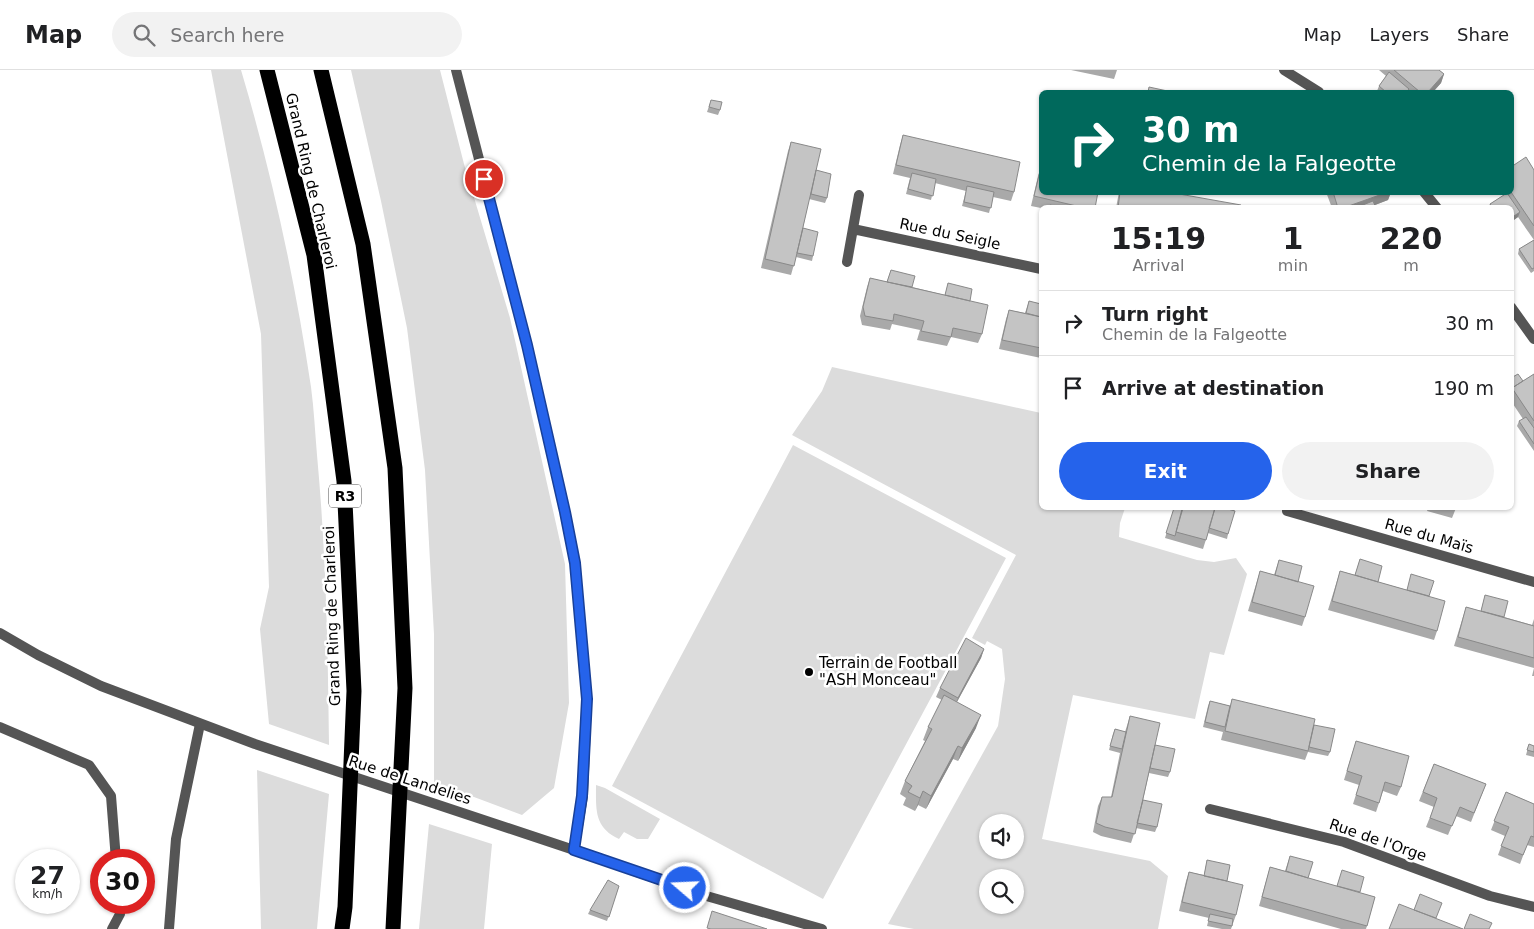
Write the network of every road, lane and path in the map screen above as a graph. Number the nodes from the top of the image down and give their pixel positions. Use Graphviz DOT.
graph roads {
  1 [pos="266,70"];
  2 [pos="321,70"];
  3 [pos="456,70"];
  4 [pos="1284,70"];
  5 [pos="1315,90"];
  6 [pos="859,195"];
  7 [pos="1426,195"];
  8 [pos="1435,205"];
  9 [pos="853,229"];
  10 [pos="847,262"];
  11 [pos="1039,269"];
  12 [pos="1514,311"];
  13 [pos="1534,339"];
  14 [pos="1287,511"];
  15 [pos="1534,582"];
  16 [pos="0,633"];
  17 [pos="200,724"];
  18 [pos="0,727"];
  19 [pos="1210,809"];
  20 [pos="115,849"];
  21 [pos="574,850"];
  22 [pos="1534,907"];
  23 [pos="120,914"];
  24 [pos="112,929"];
  25 [pos="169,929"];
  26 [pos="342,929"];
  27 [pos="393,929"];
  28 [pos="822,929"];
  1 -- 26 [label="highway, Grand Ring de Charleroi / R3"];
  2 -- 27 [label="highway"];
  3 -- 21 [label="street"];
  4 -- 5 [label="street"];
  6 -- 9 [label="street"];
  7 -- 8 [label="street"];
  9 -- 10 [label="street"];
  9 -- 11 [label="street, Rue du Seigle"];
  12 -- 13 [label="street"];
  14 -- 15 [label="street, Rue du Maïs"];
  16 -- 17 [label="street, Rue de Landelies"];
  17 -- 21 [label="street, Rue de Landelies"];
  17 -- 25 [label="street"];
  18 -- 20 [label="street"];
  19 -- 22 [label="street, Rue de l'Orge"];
  21 -- 28 [label="street, Rue de Landelies"];
  23 -- 24 [label="street"];
}
